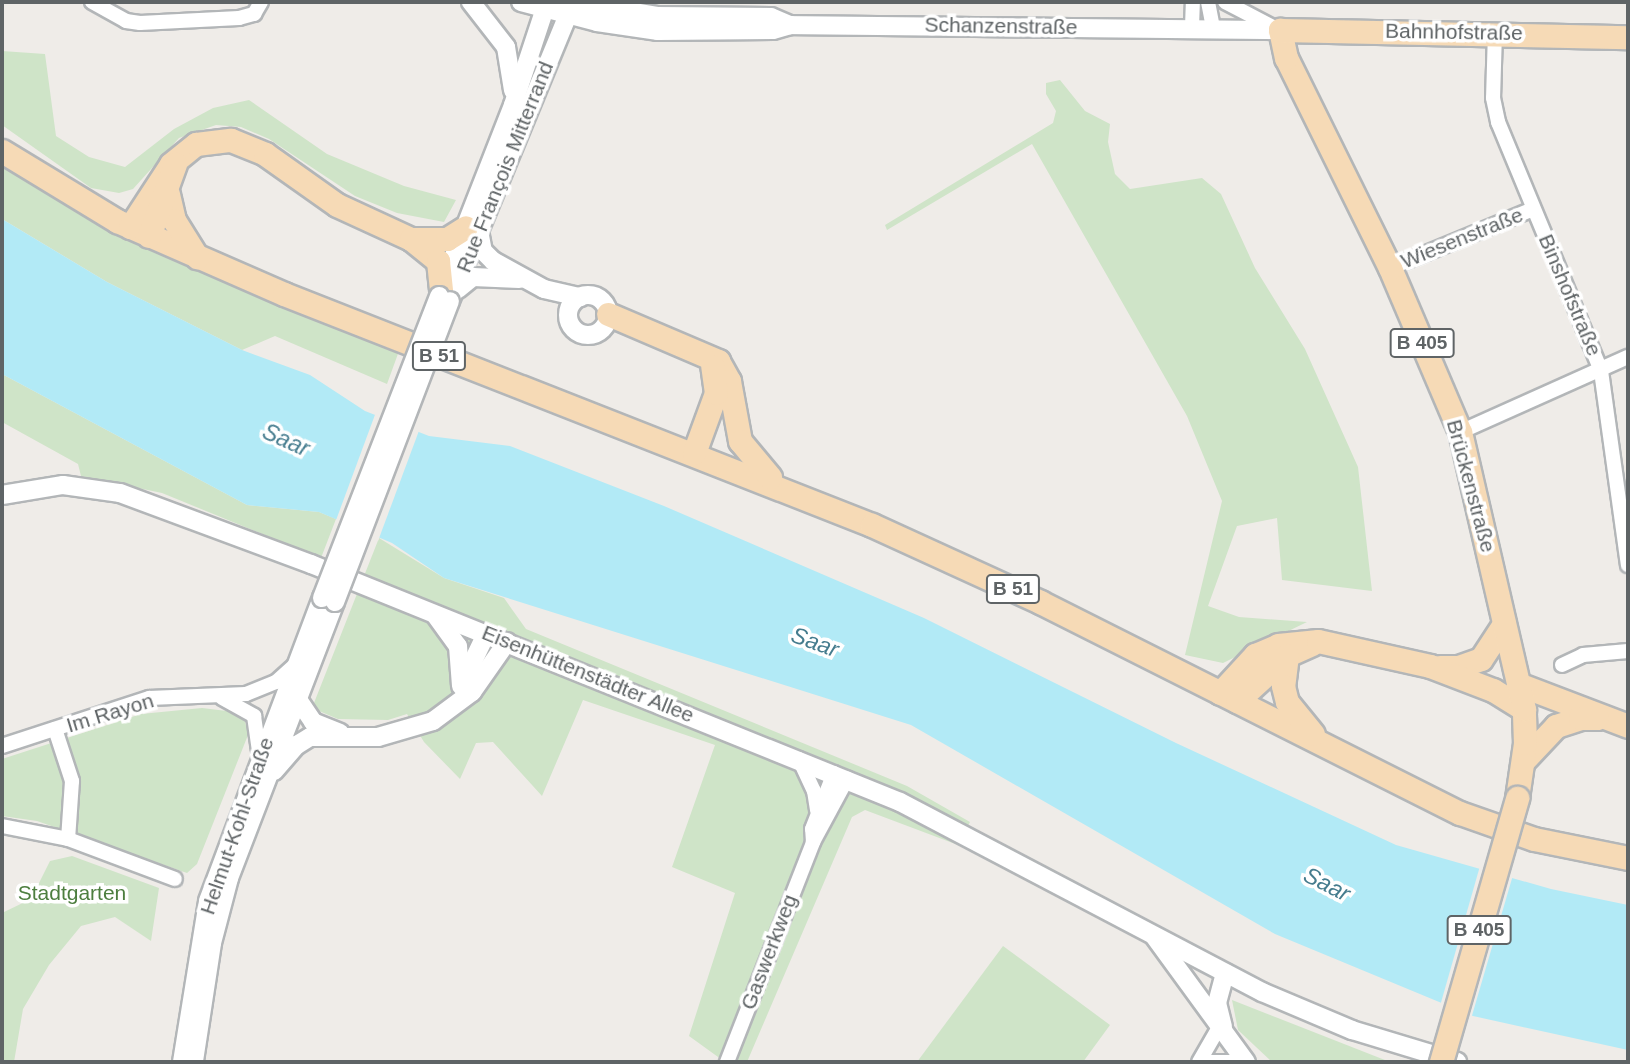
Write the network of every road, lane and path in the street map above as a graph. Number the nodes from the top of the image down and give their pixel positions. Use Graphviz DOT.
graph roads {
  1 [pos="92,2"];
  2 [pos="261,2"];
  3 [pos="471,2"];
  4 [pos="521,2"];
  5 [pos="1193,2"];
  6 [pos="1208,2"];
  7 [pos="1225,2"];
  8 [pos="546,5"];
  9 [pos="572,6"];
  10 [pos="1192,27"];
  11 [pos="1213,28"];
  12 [pos="1289,30"];
  13 [pos="1494,32"];
  14 [pos="1628,37"];
  15 [pos="513,105"];
  16 [pos="2,151"];
  17 [pos="178,158"];
  18 [pos="168,194"];
  19 [pos="1533,209"];
  20 [pos="472,229"];
  21 [pos="139,231"];
  22 [pos="411,239"];
  23 [pos="197,257"];
  24 [pos="1390,268"];
  25 [pos="522,279"];
  26 [pos="544,289"];
  27 [pos="446,295"];
  28 [pos="580,297"];
  29 [pos="568,311"];
  30 [pos="605,322"];
  31 [pos="699,350"];
  32 [pos="1628,357"];
  33 [pos="1601,371"];
  34 [pos="731,409"];
  35 [pos="1460,432"];
  36 [pos="703,457"];
  37 [pos="784,487"];
  38 [pos="2,495"];
  39 [pos="1628,565"];
  40 [pos="329,600"];
  41 [pos="433,613"];
  42 [pos="1504,624"];
  43 [pos="486,634"];
  44 [pos="1318,641"];
  45 [pos="507,642"];
  46 [pos="1628,651"];
  47 [pos="1287,655"];
  48 [pos="295,665"];
  49 [pos="1562,665"];
  50 [pos="1430,666"];
  51 [pos="1518,684"];
  52 [pos="461,686"];
  53 [pos="221,697"];
  54 [pos="1229,697"];
  55 [pos="297,698"];
  56 [pos="454,706"];
  57 [pos="1524,709"];
  58 [pos="1604,719"];
  59 [pos="1628,726"];
  60 [pos="55,729"];
  61 [pos="354,736"];
  62 [pos="2,746"];
  63 [pos="1325,746"];
  64 [pos="260,758"];
  65 [pos="799,759"];
  66 [pos="1522,761"];
  67 [pos="840,776"];
  68 [pos="259,794"];
  69 [pos="817,812"];
  70 [pos="2,827"];
  71 [pos="68,839"];
  72 [pos="813,842"];
  73 [pos="1628,858"];
  74 [pos="175,879"];
  75 [pos="1152,934"];
  76 [pos="1225,973"];
  77 [pos="1223,1034"];
  78 [pos="182,1062"];
  79 [pos="194,1062"];
  80 [pos="727,1062"];
  81 [pos="1199,1062"];
  82 [pos="1204,1062"];
  83 [pos="1244,1062"];
  84 [pos="1441,1062"];
  85 [pos="1457,1062"];
  1 -- 2 [label="street"];
  3 -- 15 [label="street"];
  4 -- 8 [label="street, Schanzenstraße"];
  5 -- 10 [label="street"];
  6 -- 11 [label="street"];
  7 -- 12 [label="street, Bahnhofstraße"];
  8 -- 9 [label="street, Schanzenstraße"];
  8 -- 15 [label="street, Rue François Mitterrand"];
  9 -- 10 [label="street, Schanzenstraße"];
  9 -- 20 [label="street, Rue François Mitterrand"];
  10 -- 11 [label="street, Schanzenstraße"];
  11 -- 12 [label="street, Bahnhofstraße"];
  12 -- 13 [label="main road, Bahnhofstraße"];
  12 -- 24 [label="main road, Brückenstraße / B 405"];
  13 -- 14 [label="main road, Bahnhofstraße"];
  13 -- 19 [label="street, Binshofstraße"];
  15 -- 20 [label="street, Rue François Mitterrand"];
  16 -- 21 [label="main road, B 51"];
  17 -- 18 [label="main road"];
  17 -- 21 [label="main road"];
  17 -- 22 [label="main road"];
  18 -- 21 [label="main road"];
  18 -- 23 [label="main road"];
  19 -- 24 [label="street, Wiesenstraße"];
  19 -- 33 [label="street, Binshofstraße"];
  20 -- 22 [label="main road"];
  20 -- 25 [label="street"];
  20 -- 27 [label="street, Rue François Mitterrand"];
  21 -- 23 [label="main road, B 51"];
  22 -- 27 [label="main road"];
  23 -- 36 [label="main road, B 51"];
  24 -- 35 [label="main road, Brückenstraße / B 405"];
  25 -- 26 [label="street"];
  25 -- 27 [label="street"];
  26 -- 28 [label="street"];
  26 -- 29 [label="street"];
  27 -- 40 [label="street, Rue François Mitterrand, bridge"];
  28 -- 29 [label="street"];
  28 -- 30 [label="street"];
  29 -- 30 [label="street"];
  30 -- 31 [label="main road"];
  31 -- 34 [label="main road"];
  31 -- 36 [label="main road"];
  32 -- 33 [label="street"];
  33 -- 35 [label="street"];
  33 -- 39 [label="street, Binshofstraße"];
  34 -- 36 [label="main road"];
  34 -- 37 [label="main road"];
  35 -- 42 [label="main road, Brückenstraße / B 405"];
  36 -- 37 [label="main road, B 51"];
  37 -- 54 [label="main road, B 51"];
  38 -- 41 [label="street, Eisenhüttenstädter Allee"];
  40 -- 48 [label="street, Helmut-Kohl-Straße"];
  40 -- 55 [label="street, Helmut-Kohl-Straße"];
  41 -- 43 [label="street, Eisenhüttenstädter Allee"];
  41 -- 52 [label="street"];
  42 -- 50 [label="main road"];
  42 -- 51 [label="main road, Brückenstraße / B 405"];
  43 -- 45 [label="street, Eisenhüttenstädter Allee"];
  43 -- 52 [label="street"];
  44 -- 47 [label="main road"];
  44 -- 50 [label="main road"];
  44 -- 54 [label="main road"];
  45 -- 56 [label="street"];
  45 -- 65 [label="street, Eisenhüttenstädter Allee"];
  46 -- 49 [label="street"];
  47 -- 54 [label="main road"];
  47 -- 63 [label="main road, B 51"];
  48 -- 53 [label="street, Im Rayon"];
  48 -- 64 [label="street, Helmut-Kohl-Straße"];
  50 -- 57 [label="main road"];
  51 -- 57 [label="main road, Brückenstraße / B 405"];
  51 -- 58 [label="main road"];
  52 -- 56 [label="street"];
  53 -- 60 [label="street, Im Rayon"];
  53 -- 64 [label="street"];
  54 -- 63 [label="main road, B 51"];
  55 -- 61 [label="street"];
  55 -- 68 [label="street, Helmut-Kohl-Straße"];
  56 -- 61 [label="street"];
  57 -- 66 [label="main road, Brückenstraße / B 405"];
  58 -- 59 [label="main road"];
  58 -- 66 [label="main road"];
  60 -- 62 [label="street, Im Rayon"];
  60 -- 71 [label="street"];
  61 -- 68 [label="street"];
  63 -- 73 [label="main road, B 51"];
  64 -- 78 [label="street, Helmut-Kohl-Straße"];
  65 -- 67 [label="street, Eisenhüttenstädter Allee"];
  65 -- 69 [label="street, Gaswerkweg"];
  66 -- 84 [label="main road, Brückenstraße / B 405, bridge"];
  67 -- 69 [label="street, Gaswerkweg"];
  67 -- 72 [label="street, Gaswerkweg"];
  67 -- 75 [label="street, Eisenhüttenstädter Allee"];
  68 -- 79 [label="street, Helmut-Kohl-Straße"];
  69 -- 72 [label="street, Gaswerkweg"];
  70 -- 71 [label="street"];
  71 -- 74 [label="street"];
  72 -- 80 [label="street, Gaswerkweg"];
  75 -- 76 [label="street, Eisenhüttenstädter Allee"];
  75 -- 77 [label="street, Eisenhüttenstädter Allee"];
  76 -- 77 [label="street, Eisenhüttenstädter Allee"];
  76 -- 85 [label="street, Eisenhüttenstädter Allee"];
  77 -- 81 [label="street"];
  77 -- 83 [label="street, Eisenhüttenstädter Allee"];
  82 -- 83 [label="street"];
}
